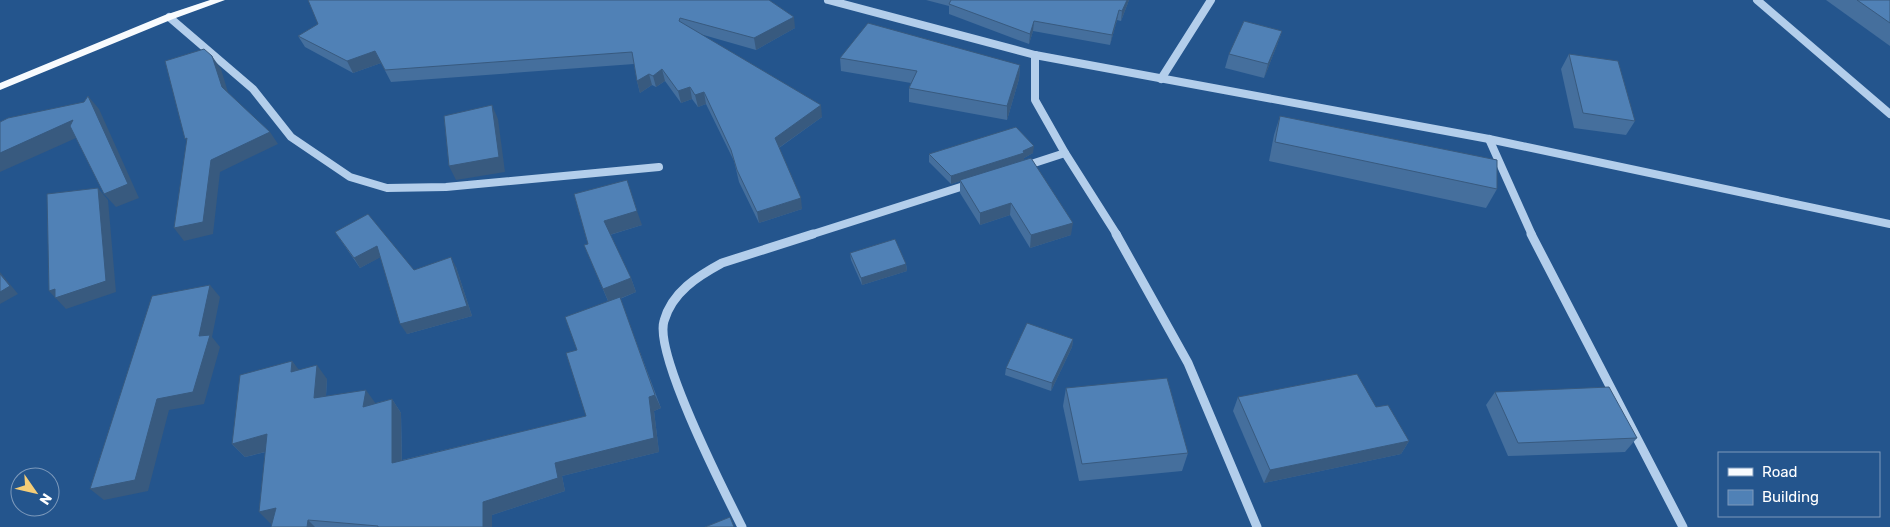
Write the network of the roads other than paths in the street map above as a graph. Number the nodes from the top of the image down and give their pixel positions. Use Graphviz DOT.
graph roads {
  1 [pos="220,0"];
  2 [pos="828,0"];
  3 [pos="1211,0"];
  4 [pos="1758,0"];
  5 [pos="169,17"];
  6 [pos="1035,55"];
  7 [pos="1161,79"];
  8 [pos="0,87"];
  9 [pos="1890,114"];
  10 [pos="1489,139"];
  11 [pos="1065,153"];
  12 [pos="659,168"];
  13 [pos="1018,169"];
  14 [pos="980,181"];
  15 [pos="1890,224"];
  16 [pos="742,527"];
  17 [pos="1257,527"];
  18 [pos="1683,527"];
  1 -- 5 [label="main road"];
  2 -- 6 [label="street"];
  3 -- 7 [label="street"];
  4 -- 9 [label="street"];
  5 -- 8 [label="main road"];
  5 -- 12 [label="street"];
  6 -- 7 [label="street"];
  6 -- 11 [label="street"];
  7 -- 10 [label="street"];
  10 -- 15 [label="street"];
  10 -- 18 [label="street"];
  11 -- 13 [label="street"];
  11 -- 17 [label="street"];
  14 -- 16 [label="street"];
}
